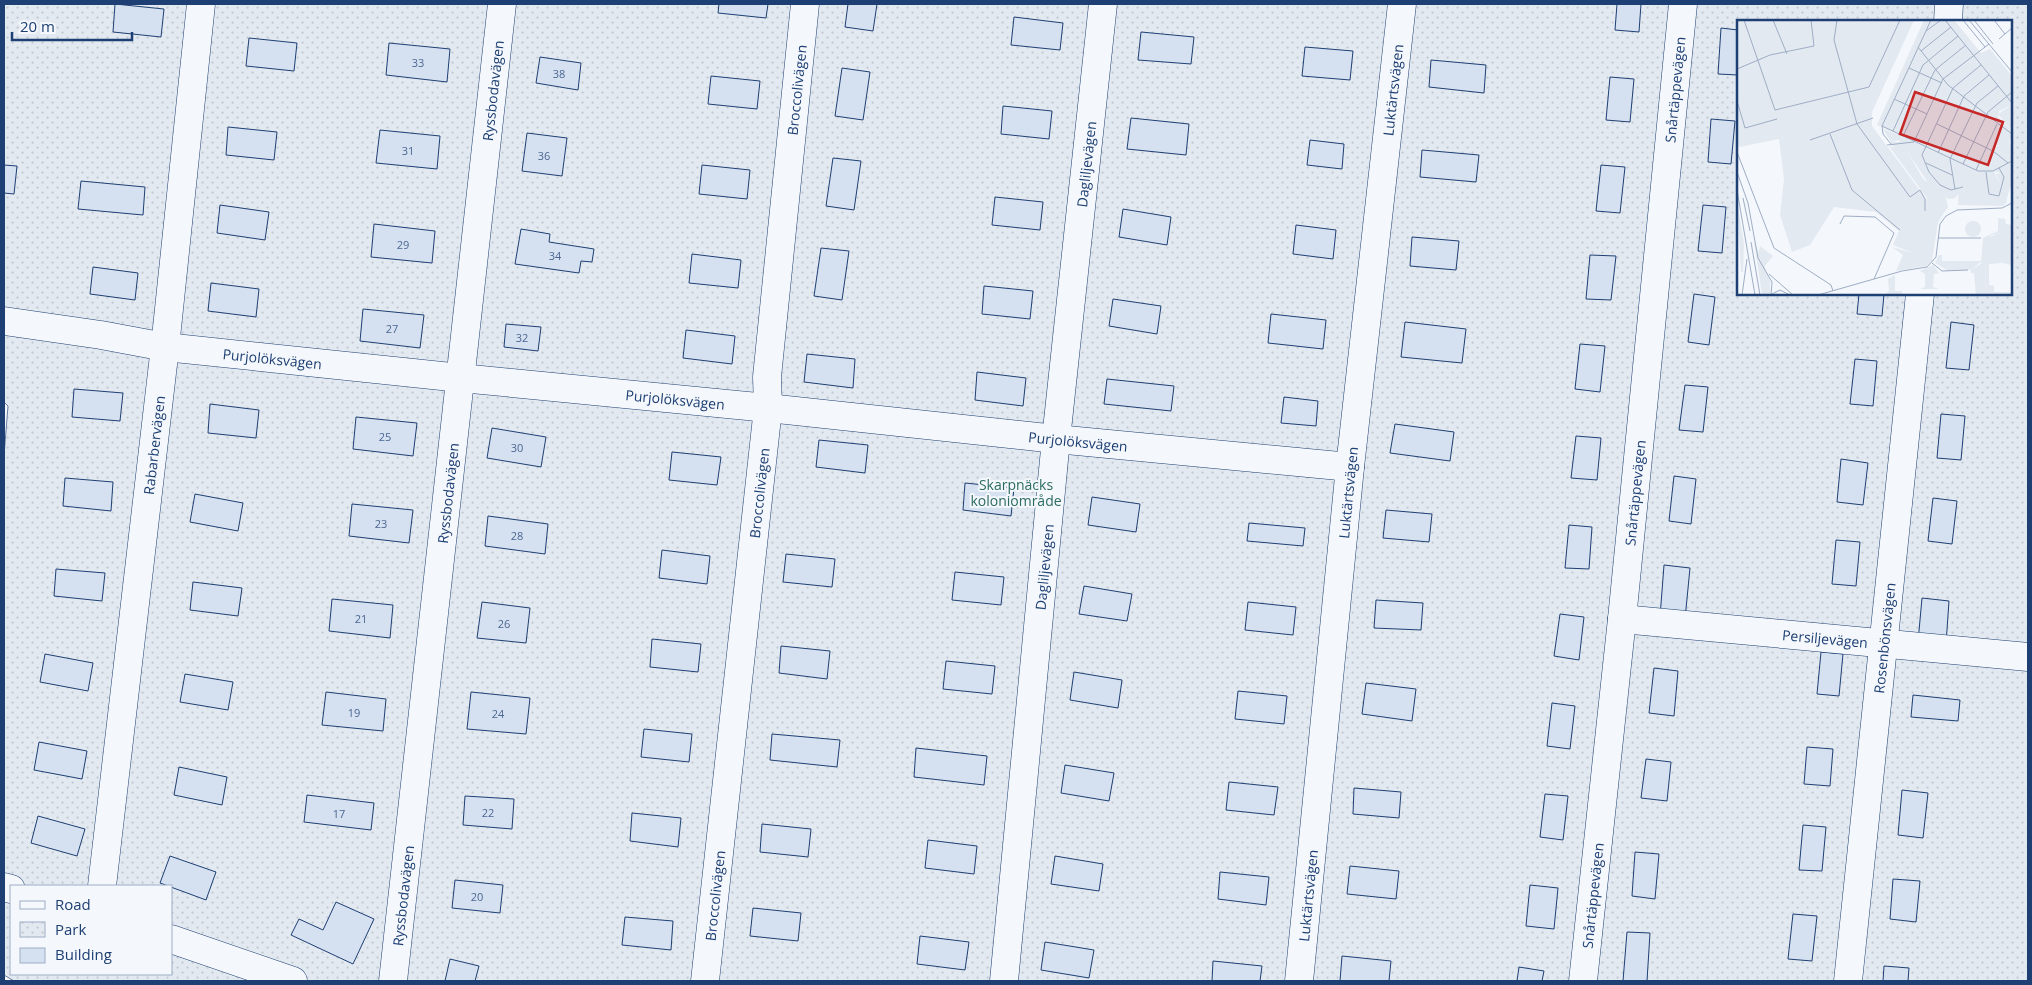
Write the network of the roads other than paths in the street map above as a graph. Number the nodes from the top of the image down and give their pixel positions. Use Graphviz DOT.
graph roads {
  1 [pos="201,4"];
  2 [pos="502,4"];
  3 [pos="805,4"];
  4 [pos="1103,4"];
  5 [pos="1402,4"];
  6 [pos="1683,4"];
  7 [pos="1950,4"];
  8 [pos="1948,20"];
  9 [pos="1920,295"];
  10 [pos="4,321"];
  11 [pos="165,347"];
  12 [pos="461,378"];
  13 [pos="768,408"];
  14 [pos="1056,440"];
  15 [pos="1350,467"];
  16 [pos="1622,619"];
  17 [pos="1884,644"];
  18 [pos="2028,657"];
  19 [pos="102,885"];
  20 [pos="172,939"];
  21 [pos="293,981"];
  22 [pos="393,981"];
  23 [pos="705,981"];
  24 [pos="1004,981"];
  25 [pos="1299,981"];
  26 [pos="1583,981"];
  27 [pos="1848,981"];
  1 -- 11 [label="street, Rabarbervägen"];
  2 -- 12 [label="street, Ryssbodavägen"];
  3 -- 13 [label="street, Broccolivägen"];
  4 -- 14 [label="street, Dagliljevägen"];
  5 -- 15 [label="street, Luktärtsvägen"];
  6 -- 16 [label="street, Snårtäppevägen"];
  7 -- 8 [label="street"];
  9 -- 17 [label="street, Rosenbönsvägen"];
  10 -- 11 [label="street, Purjolöksvägen"];
  11 -- 12 [label="street, Purjolöksvägen"];
  11 -- 19 [label="street, Rabarbervägen"];
  12 -- 13 [label="street, Purjolöksvägen"];
  12 -- 22 [label="street, Ryssbodavägen"];
  13 -- 14 [label="street, Purjolöksvägen"];
  13 -- 23 [label="street, Broccolivägen"];
  14 -- 15 [label="street, Purjolöksvägen"];
  14 -- 24 [label="street, Dagliljevägen"];
  15 -- 25 [label="street, Luktärtsvägen"];
  16 -- 17 [label="street, Persiljevägen"];
  16 -- 26 [label="street, Snårtäppevägen"];
  17 -- 18 [label="street, Persiljevägen"];
  17 -- 27 [label="street, Rosenbönsvägen"];
  20 -- 21 [label="street"];
}
